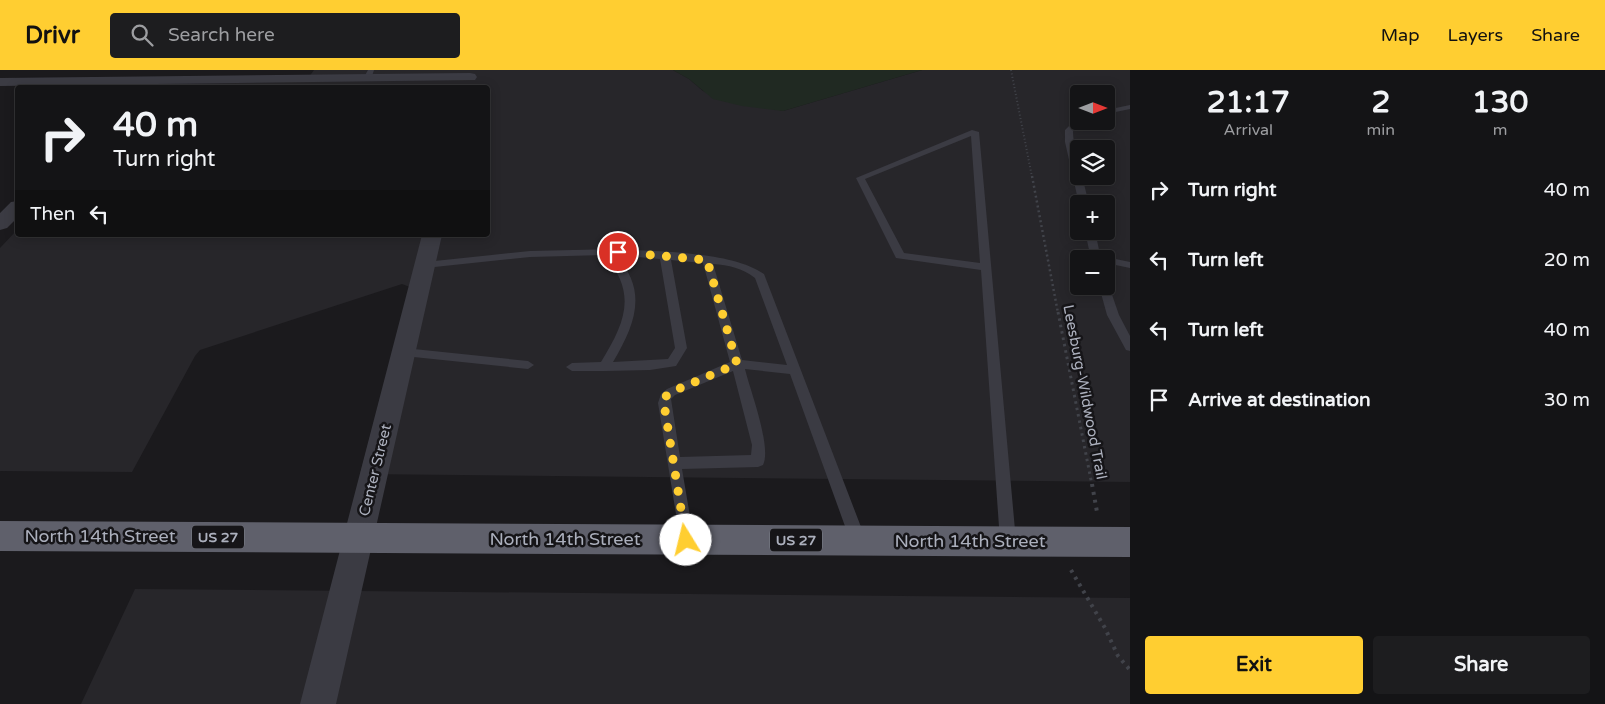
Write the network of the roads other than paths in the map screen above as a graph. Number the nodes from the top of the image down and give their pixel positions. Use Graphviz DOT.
graph roads {
  1 [pos="161,70"];
  2 [pos="369,74"];
  3 [pos="470,78"];
  4 [pos="0,82"];
  5 [pos="146,84"];
  6 [pos="1130,107"];
  7 [pos="1115,110"];
  8 [pos="1070,129"];
  9 [pos="1082,195"];
  10 [pos="15,209"];
  11 [pos="0,224"];
  12 [pos="432,237"];
  13 [pos="607,252"];
  14 [pos="666,256"];
  15 [pos="707,260"];
  16 [pos="1115,262"];
  17 [pos="425,265"];
  18 [pos="1130,265"];
  19 [pos="986,267"];
  20 [pos="1107,295"];
  21 [pos="1130,347"];
  22 [pos="404,352"];
  23 [pos="737,364"];
  24 [pos="528,365"];
  25 [pos="572,367"];
  26 [pos="604,367"];
  27 [pos="795,370"];
  28 [pos="674,463"];
  29 [pos="0,536"];
  30 [pos="358,538"];
  31 [pos="686,540"];
  32 [pos="858,540"];
  33 [pos="1008,541"];
  34 [pos="1117,542"];
  35 [pos="318,704"];
  1 -- 5 [label="street"];
  2 -- 3 [label="street"];
  2 -- 5 [label="street"];
  4 -- 5 [label="street"];
  6 -- 7 [label="lane"];
  8 -- 9 [label="lane"];
  10 -- 11 [label="street"];
  12 -- 17 [label="street, Center Street"];
  13 -- 14 [label="lane"];
  13 -- 17 [label="lane"];
  13 -- 26 [label="lane"];
  14 -- 15 [label="lane"];
  14 -- 26 [label="lane"];
  15 -- 23 [label="lane"];
  15 -- 27 [label="lane"];
  16 -- 18 [label="lane"];
  17 -- 22 [label="street, Center Street"];
  19 -- 19 [label="lane"];
  19 -- 33 [label="lane"];
  20 -- 21 [label="lane"];
  22 -- 24 [label="lane"];
  22 -- 30 [label="street, Center Street"];
  23 -- 27 [label="lane"];
  23 -- 28 [label="lane"];
  23 -- 28 [label="lane"];
  25 -- 26 [label="lane"];
  27 -- 32 [label="lane"];
  28 -- 31 [label="lane"];
  29 -- 30 [label="highway, North 14th Street / US 27"];
  30 -- 31 [label="highway, North 14th Street / US 27"];
  30 -- 35 [label="street, Center Street"];
  31 -- 32 [label="highway, North 14th Street / US 27"];
  32 -- 33 [label="highway, North 14th Street / US 27"];
  33 -- 34 [label="highway, North 14th Street / US 27"];
}
